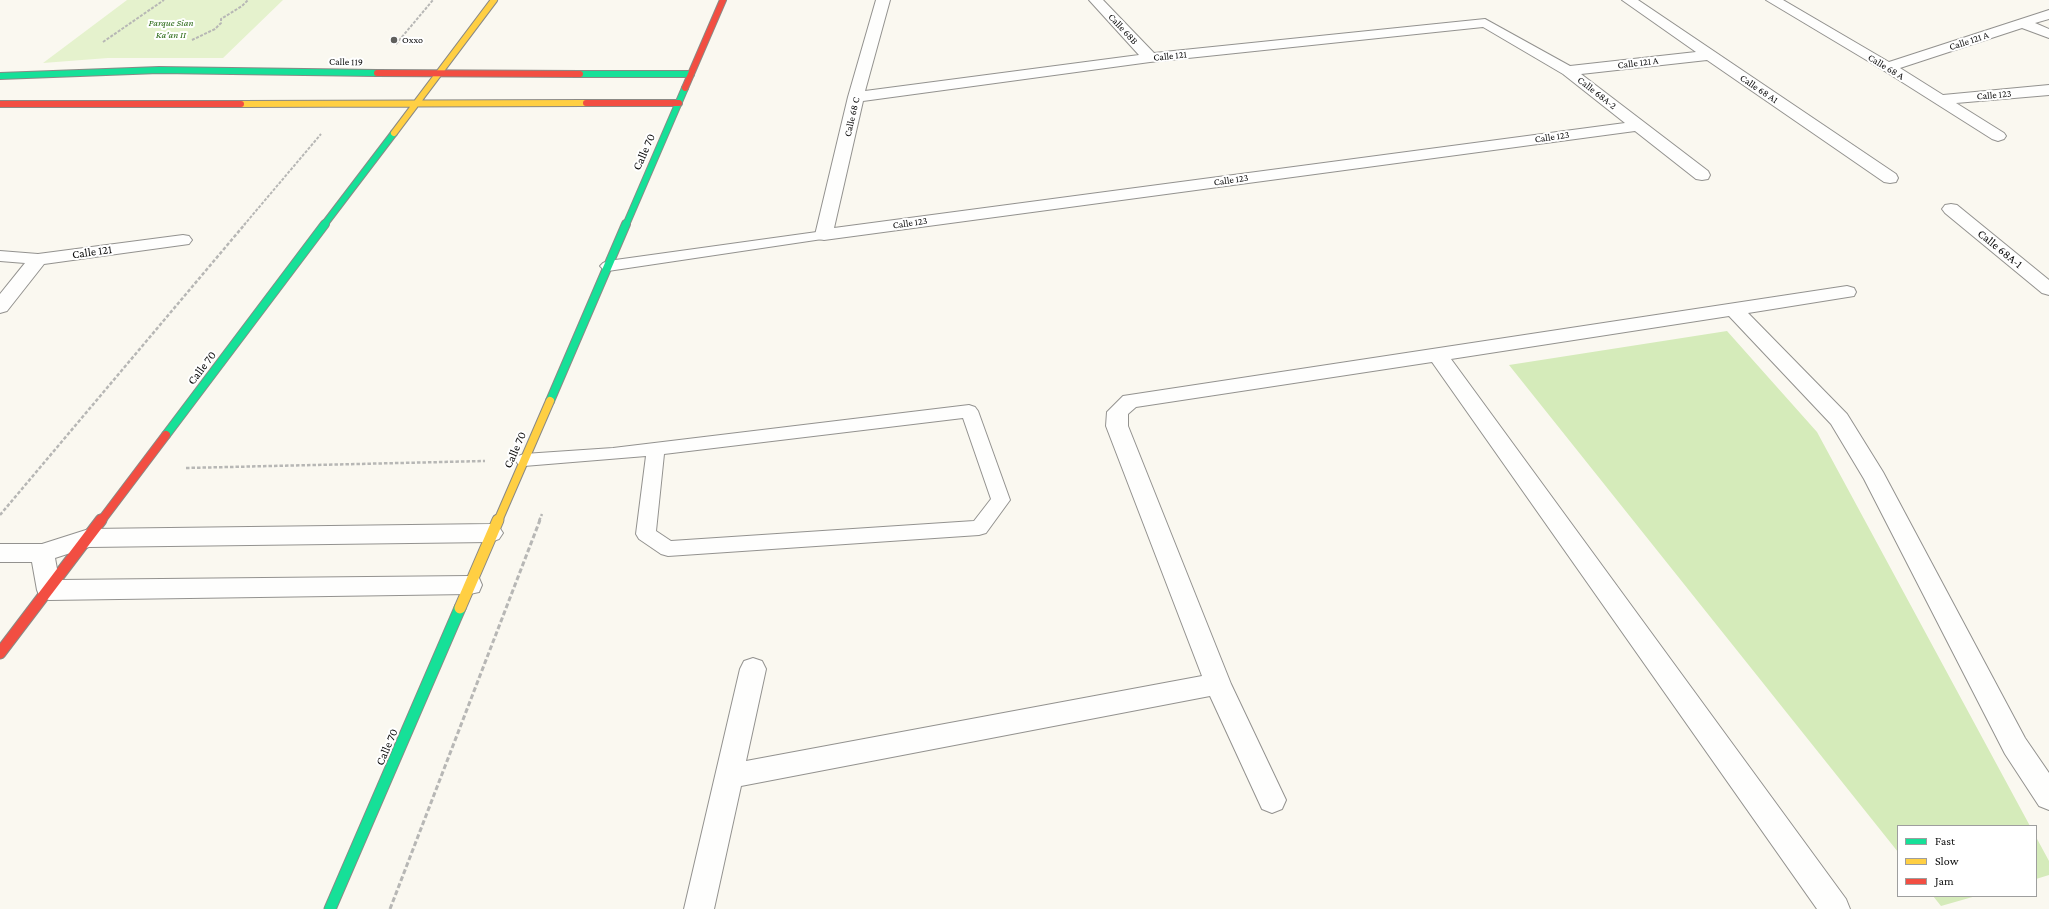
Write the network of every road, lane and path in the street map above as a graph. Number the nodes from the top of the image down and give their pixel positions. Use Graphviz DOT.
graph roads {
  1 [pos="164,0"];
  2 [pos="248,0"];
  3 [pos="433,0"];
  4 [pos="494,0"];
  5 [pos="723,0"];
  6 [pos="883,0"];
  7 [pos="1096,0"];
  8 [pos="1629,0"];
  9 [pos="1773,0"];
  10 [pos="2049,14"];
  11 [pos="1485,23"];
  12 [pos="2023,23"];
  13 [pos="2049,34"];
  14 [pos="102,45"];
  15 [pos="1708,55"];
  16 [pos="1150,58"];
  17 [pos="1888,67"];
  18 [pos="159,70"];
  19 [pos="197,71"];
  20 [pos="1568,71"];
  21 [pos="370,74"];
  22 [pos="438,74"];
  23 [pos="691,74"];
  24 [pos="0,76"];
  25 [pos="186,81"];
  26 [pos="2049,90"];
  27 [pos="856,97"];
  28 [pos="1939,100"];
  29 [pos="679,103"];
  30 [pos="0,104"];
  31 [pos="347,104"];
  32 [pos="416,104"];
  33 [pos="1638,126"];
  34 [pos="1998,136"];
  35 [pos="1702,175"];
  36 [pos="1890,178"];
  37 [pos="1951,209"];
  38 [pos="824,235"];
  39 [pos="183,240"];
  40 [pos="0,256"];
  41 [pos="38,259"];
  42 [pos="608,266"];
  43 [pos="2049,289"];
  44 [pos="1848,292"];
  45 [pos="0,307"];
  46 [pos="1734,310"];
  47 [pos="1437,354"];
  48 [pos="656,449"];
  49 [pos="524,460"];
  50 [pos="142,469"];
  51 [pos="0,515"];
  52 [pos="491,533"];
  53 [pos="89,538"];
  54 [pos="0,553"];
  55 [pos="42,553"];
  56 [pos="470,585"];
  57 [pos="50,590"];
  58 [pos="0,653"];
  59 [pos="753,669"];
  60 [pos="1218,684"];
  61 [pos="730,776"];
  62 [pos="2049,797"];
  63 [pos="1272,800"];
  64 [pos="330,909"];
  65 [pos="699,909"];
  66 [pos="1835,909"];
  1 -- 14 [label="path"];
  2 -- 18 [label="path"];
  3 -- 21 [label="path"];
  4 -- 22 [label="street, Calle 70"];
  5 -- 23 [label="street, Calle 70"];
  6 -- 27 [label="street, Calle 68 C"];
  7 -- 16 [label="street, Calle 68B"];
  8 -- 15 [label="street, Calle 68 A1"];
  9 -- 17 [label="street, Calle 68 A"];
  10 -- 12 [label="street, Calle 121 A"];
  11 -- 16 [label="street, Calle 121"];
  11 -- 20 [label="street, Calle 68A-2"];
  12 -- 13 [label="street"];
  12 -- 17 [label="street, Calle 121 A"];
  15 -- 20 [label="street, Calle 121 A"];
  15 -- 36 [label="street, Calle 68 A1"];
  16 -- 27 [label="street, Calle 121"];
  17 -- 28 [label="street, Calle 68 A"];
  18 -- 19 [label="street, Calle 119"];
  18 -- 24 [label="street, Calle 119"];
  19 -- 21 [label="street, Calle 119"];
  19 -- 25 [label="street"];
  20 -- 33 [label="street, Calle 68A-2"];
  21 -- 22 [label="street, Calle 119"];
  22 -- 23 [label="street, Calle 119"];
  22 -- 32 [label="street, Calle 70"];
  23 -- 29 [label="street, Calle 70"];
  26 -- 28 [label="street, Calle 123"];
  27 -- 38 [label="street, Calle 68 C"];
  28 -- 34 [label="street, Calle 68 A"];
  29 -- 32 [label="street"];
  29 -- 42 [label="street, Calle 70"];
  30 -- 31 [label="street"];
  31 -- 32 [label="street"];
  31 -- 51 [label="path"];
  32 -- 50 [label="street, Calle 70"];
  33 -- 35 [label="street, Calle 68A-2"];
  33 -- 38 [label="street, Calle 123"];
  37 -- 43 [label="street, Calle 68A-1"];
  38 -- 42 [label="lane"];
  39 -- 41 [label="street, Calle 121"];
  40 -- 41 [label="street, Calle 121"];
  41 -- 45 [label="street"];
  42 -- 49 [label="street, Calle 70"];
  44 -- 46 [label="street"];
  46 -- 47 [label="street"];
  46 -- 62 [label="street"];
  47 -- 60 [label="street"];
  47 -- 66 [label="street"];
  48 -- 48 [label="lane"];
  48 -- 49 [label="lane"];
  49 -- 50 [label="path"];
  49 -- 52 [label="street, Calle 70"];
  50 -- 53 [label="street, Calle 70"];
  52 -- 53 [label="street"];
  52 -- 56 [label="street, Calle 70"];
  53 -- 55 [label="street"];
  53 -- 57 [label="street, Calle 70"];
  54 -- 55 [label="street"];
  55 -- 57 [label="street"];
  56 -- 57 [label="street"];
  56 -- 64 [label="street, Calle 70"];
  57 -- 58 [label="street, Calle 70"];
  59 -- 61 [label="street"];
  60 -- 61 [label="street"];
  60 -- 63 [label="street"];
  61 -- 65 [label="street"];
}
